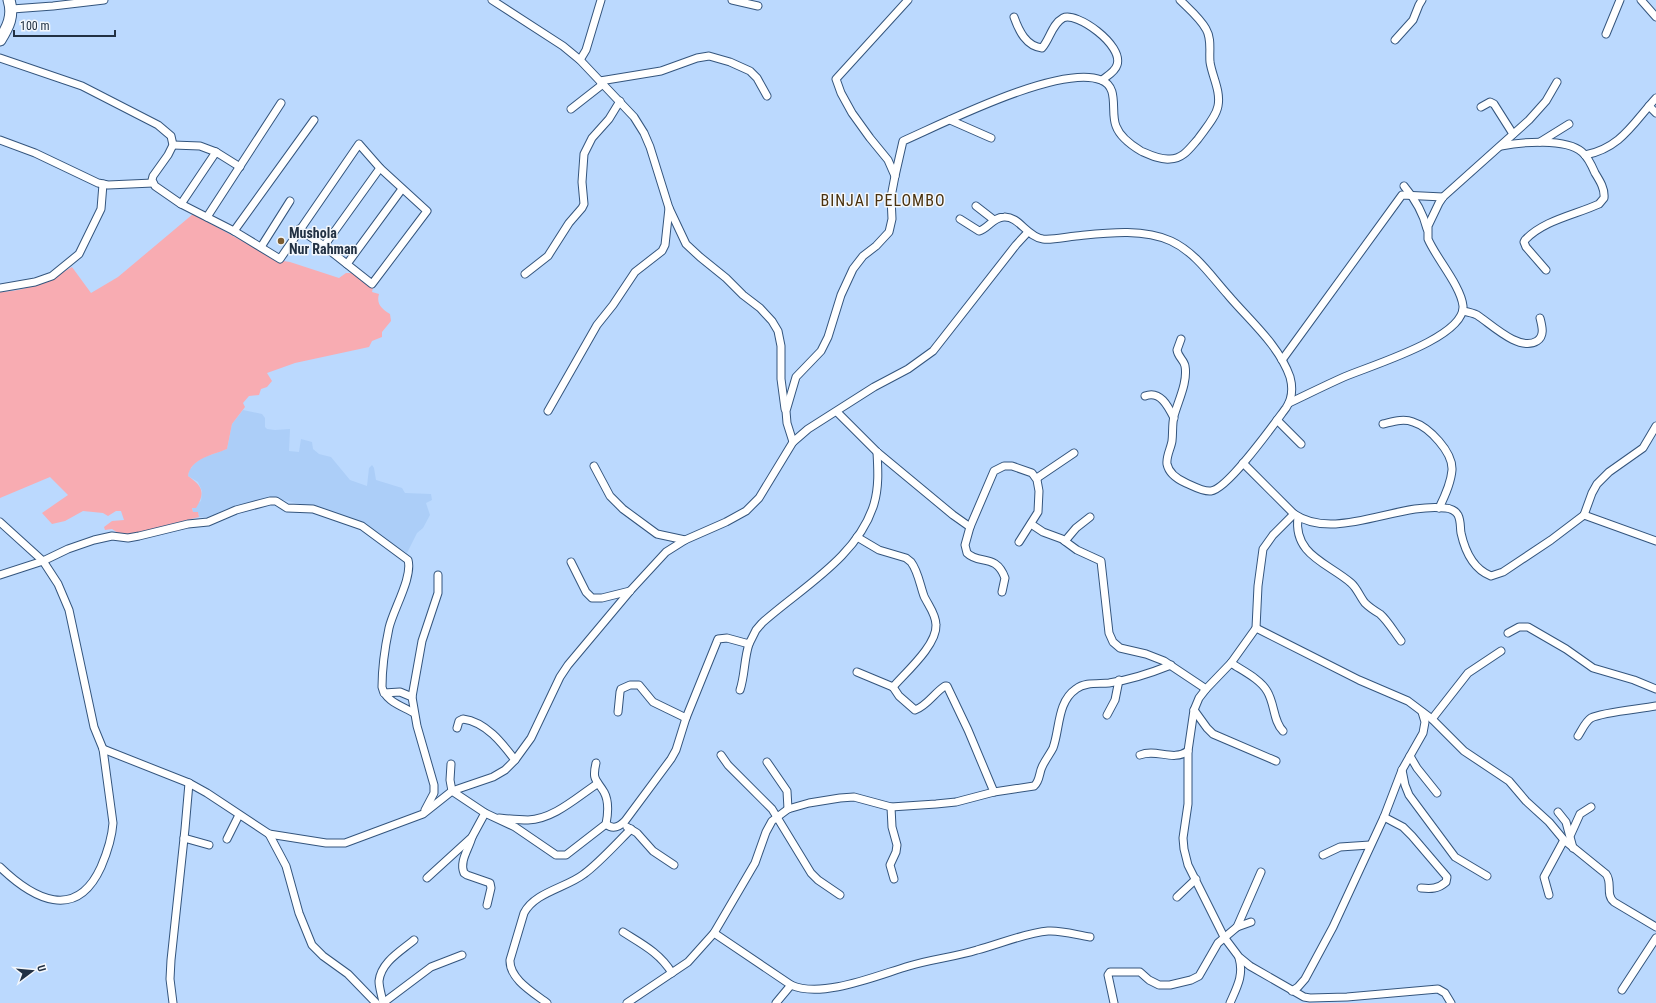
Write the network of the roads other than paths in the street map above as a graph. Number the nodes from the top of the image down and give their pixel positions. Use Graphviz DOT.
graph roads {
  1 [pos="104,0"];
  2 [pos="492,0"];
  3 [pos="601,0"];
  4 [pos="732,0"];
  5 [pos="908,0"];
  6 [pos="1180,0"];
  7 [pos="1422,0"];
  8 [pos="1620,0"];
  9 [pos="1641,0"];
  10 [pos="10,4"];
  11 [pos="758,6"];
  12 [pos="1014,17"];
  13 [pos="1656,17"];
  14 [pos="1606,34"];
  15 [pos="0,40"];
  16 [pos="1395,40"];
  17 [pos="0,58"];
  18 [pos="580,60"];
  19 [pos="1102,80"];
  20 [pos="1557,82"];
  21 [pos="602,83"];
  22 [pos="767,96"];
  23 [pos="1656,98"];
  24 [pos="620,101"];
  25 [pos="281,103"];
  26 [pos="1649,106"];
  27 [pos="1481,107"];
  28 [pos="571,109"];
  29 [pos="1656,113"];
  30 [pos="314,120"];
  31 [pos="950,120"];
  32 [pos="1569,124"];
  33 [pos="1513,134"];
  34 [pos="991,138"];
  35 [pos="0,140"];
  36 [pos="1540,142"];
  37 [pos="173,145"];
  38 [pos="1501,146"];
  39 [pos="216,152"];
  40 [pos="1585,155"];
  41 [pos="240,167"];
  42 [pos="380,168"];
  43 [pos="895,176"];
  44 [pos="153,183"];
  45 [pos="103,184"];
  46 [pos="1404,186"];
  47 [pos="402,189"];
  48 [pos="1411,194"];
  49 [pos="1443,197"];
  50 [pos="290,201"];
  51 [pos="181,204"];
  52 [pos="976,206"];
  53 [pos="669,208"];
  54 [pos="207,217"];
  55 [pos="960,220"];
  56 [pos="994,220"];
  57 [pos="299,229"];
  58 [pos="234,231"];
  59 [pos="1427,231"];
  60 [pos="1028,232"];
  61 [pos="324,246"];
  62 [pos="261,247"];
  63 [pos="347,264"];
  64 [pos="1546,270"];
  65 [pos="525,274"];
  66 [pos="0,288"];
  67 [pos="1463,311"];
  68 [pos="1540,318"];
  69 [pos="1181,339"];
  70 [pos="1282,360"];
  71 [pos="1145,396"];
  72 [pos="1289,403"];
  73 [pos="548,410"];
  74 [pos="786,411"];
  75 [pos="837,412"];
  76 [pos="1174,418"];
  77 [pos="1277,420"];
  78 [pos="1383,424"];
  79 [pos="1656,426"];
  80 [pos="793,442"];
  81 [pos="1301,444"];
  82 [pos="877,452"];
  83 [pos="1074,453"];
  84 [pos="1243,463"];
  85 [pos="594,466"];
  86 [pos="1037,478"];
  87 [pos="1439,508"];
  88 [pos="1296,516"];
  89 [pos="1584,516"];
  90 [pos="1090,517"];
  91 [pos="0,522"];
  92 [pos="1031,524"];
  93 [pos="970,527"];
  94 [pos="857,538"];
  95 [pos="685,540"];
  96 [pos="1065,541"];
  97 [pos="1656,541"];
  98 [pos="1019,542"];
  99 [pos="43,561"];
  100 [pos="571,562"];
  101 [pos="0,575"];
  102 [pos="438,576"];
  103 [pos="630,591"];
  104 [pos="1002,592"];
  105 [pos="1256,628"];
  106 [pos="1508,633"];
  107 [pos="1401,641"];
  108 [pos="749,644"];
  109 [pos="1501,651"];
  110 [pos="1230,663"];
  111 [pos="1171,665"];
  112 [pos="857,672"];
  113 [pos="1119,680"];
  114 [pos="893,687"];
  115 [pos="1206,689"];
  116 [pos="1656,689"];
  117 [pos="740,690"];
  118 [pos="384,693"];
  119 [pos="412,697"];
  120 [pos="1656,706"];
  121 [pos="1194,710"];
  122 [pos="414,712"];
  123 [pos="618,712"];
  124 [pos="1422,712"];
  125 [pos="1107,715"];
  126 [pos="686,718"];
  127 [pos="1432,719"];
  128 [pos="457,728"];
  129 [pos="1283,731"];
  130 [pos="1578,736"];
  131 [pos="102,749"];
  132 [pos="1188,751"];
  133 [pos="721,755"];
  134 [pos="1140,755"];
  135 [pos="1410,756"];
  136 [pos="515,760"];
  137 [pos="1276,761"];
  138 [pos="767,762"];
  139 [pos="596,763"];
  140 [pos="451,764"];
  141 [pos="1402,770"];
  142 [pos="189,783"];
  143 [pos="597,784"];
  144 [pos="452,790"];
  145 [pos="994,792"];
  146 [pos="1437,793"];
  147 [pos="891,807"];
  148 [pos="1591,807"];
  149 [pos="788,809"];
  150 [pos="1558,812"];
  151 [pos="485,813"];
  152 [pos="423,814"];
  153 [pos="239,815"];
  154 [pos="777,816"];
  155 [pos="1384,817"];
  156 [pos="493,818"];
  157 [pos="606,824"];
  158 [pos="622,824"];
  159 [pos="631,829"];
  160 [pos="269,834"];
  161 [pos="1571,834"];
  162 [pos="472,837"];
  163 [pos="184,838"];
  164 [pos="227,839"];
  165 [pos="1564,840"];
  166 [pos="209,845"];
  167 [pos="1370,845"];
  168 [pos="1573,848"];
  169 [pos="1323,855"];
  170 [pos="674,865"];
  171 [pos="0,867"];
  172 [pos="1261,872"];
  173 [pos="1487,876"];
  174 [pos="427,878"];
  175 [pos="894,879"];
  176 [pos="1196,879"];
  177 [pos="1421,888"];
  178 [pos="840,895"];
  179 [pos="1549,895"];
  180 [pos="1177,897"];
  181 [pos="487,905"];
  182 [pos="1251,922"];
  183 [pos="1237,927"];
  184 [pos="1656,927"];
  185 [pos="623,932"];
  186 [pos="714,933"];
  187 [pos="1090,937"];
  188 [pos="1224,937"];
  189 [pos="1656,938"];
  190 [pos="414,940"];
  191 [pos="462,955"];
  192 [pos="1239,957"];
  193 [pos="672,973"];
  194 [pos="791,985"];
  195 [pos="1622,990"];
  196 [pos="1292,991"];
  197 [pos="1309,1001"];
  198 [pos="173,1003"];
  199 [pos="376,1003"];
  200 [pos="383,1003"];
  201 [pos="548,1003"];
  202 [pos="627,1003"];
  203 [pos="776,1003"];
  204 [pos="1114,1003"];
  205 [pos="1230,1003"];
  206 [pos="1451,1003"];
  1 -- 10 [label="street"];
  2 -- 18 [label="street"];
  3 -- 18 [label="street"];
  4 -- 11 [label="street"];
  5 -- 43 [label="street"];
  6 -- 19 [label="street"];
  7 -- 16 [label="street"];
  8 -- 14 [label="street"];
  9 -- 13 [label="street"];
  10 -- 15 [label="main road"];
  12 -- 19 [label="street"];
  17 -- 37 [label="street"];
  18 -- 21 [label="street"];
  19 -- 31 [label="street"];
  20 -- 33 [label="street"];
  21 -- 22 [label="street"];
  21 -- 24 [label="street"];
  21 -- 28 [label="street"];
  23 -- 26 [label="street"];
  24 -- 53 [label="street"];
  24 -- 65 [label="street"];
  25 -- 41 [label="street"];
  26 -- 29 [label="street"];
  26 -- 40 [label="street"];
  27 -- 33 [label="street"];
  30 -- 58 [label="street"];
  31 -- 34 [label="street"];
  31 -- 43 [label="street"];
  32 -- 36 [label="street"];
  33 -- 38 [label="street"];
  35 -- 45 [label="street"];
  36 -- 38 [label="street"];
  36 -- 40 [label="street"];
  37 -- 39 [label="street"];
  37 -- 44 [label="street"];
  38 -- 49 [label="street"];
  39 -- 41 [label="street"];
  39 -- 51 [label="street"];
  40 -- 64 [label="street"];
  41 -- 54 [label="street"];
  42 -- 47 [label="street"];
  42 -- 57 [label="street"];
  42 -- 61 [label="street"];
  43 -- 74 [label="street"];
  44 -- 45 [label="street"];
  44 -- 51 [label="street"];
  45 -- 66 [label="street"];
  46 -- 48 [label="street"];
  47 -- 63 [label="street"];
  47 -- 63 [label="street"];
  48 -- 49 [label="street"];
  48 -- 59 [label="street"];
  48 -- 70 [label="street"];
  49 -- 59 [label="street"];
  50 -- 62 [label="street"];
  51 -- 54 [label="street"];
  52 -- 56 [label="street"];
  53 -- 73 [label="street"];
  53 -- 74 [label="street"];
  54 -- 58 [label="street"];
  55 -- 56 [label="street"];
  56 -- 60 [label="street"];
  57 -- 61 [label="street"];
  57 -- 62 [label="street"];
  58 -- 62 [label="street"];
  59 -- 67 [label="street"];
  60 -- 70 [label="street"];
  60 -- 75 [label="street"];
  61 -- 63 [label="street"];
  67 -- 68 [label="street"];
  67 -- 72 [label="street"];
  69 -- 76 [label="street"];
  70 -- 72 [label="street"];
  71 -- 76 [label="street"];
  72 -- 77 [label="street"];
  74 -- 80 [label="street"];
  75 -- 80 [label="street"];
  75 -- 82 [label="street"];
  76 -- 84 [label="street"];
  77 -- 81 [label="street"];
  77 -- 84 [label="street"];
  78 -- 87 [label="street"];
  79 -- 89 [label="street"];
  80 -- 95 [label="street"];
  82 -- 93 [label="street"];
  82 -- 94 [label="street"];
  83 -- 86 [label="street"];
  84 -- 88 [label="street"];
  85 -- 95 [label="street"];
  86 -- 92 [label="street"];
  86 -- 93 [label="street"];
  87 -- 88 [label="street"];
  87 -- 89 [label="street"];
  88 -- 105 [label="street"];
  88 -- 107 [label="street"];
  89 -- 97 [label="street"];
  90 -- 96 [label="street"];
  91 -- 99 [label="street"];
  92 -- 96 [label="street"];
  92 -- 98 [label="street"];
  93 -- 104 [label="street"];
  94 -- 108 [label="street"];
  94 -- 114 [label="street"];
  95 -- 103 [label="street"];
  96 -- 111 [label="street"];
  99 -- 101 [label="street"];
  99 -- 118 [label="street"];
  99 -- 131 [label="street"];
  100 -- 103 [label="street"];
  102 -- 119 [label="street"];
  103 -- 136 [label="street"];
  105 -- 110 [label="street"];
  105 -- 124 [label="street"];
  106 -- 116 [label="street"];
  108 -- 117 [label="street"];
  108 -- 126 [label="street"];
  109 -- 127 [label="street"];
  110 -- 115 [label="street"];
  110 -- 129 [label="street"];
  111 -- 113 [label="street"];
  111 -- 115 [label="street"];
  112 -- 114 [label="street"];
  113 -- 125 [label="street"];
  113 -- 145 [label="street"];
  114 -- 145 [label="street"];
  115 -- 121 [label="street"];
  118 -- 119 [label="street"];
  118 -- 122 [label="street"];
  119 -- 122 [label="street"];
  120 -- 130 [label="street"];
  121 -- 132 [label="street"];
  121 -- 137 [label="street"];
  122 -- 152 [label="street"];
  123 -- 126 [label="street"];
  124 -- 127 [label="street"];
  124 -- 135 [label="street"];
  126 -- 158 [label="street"];
  127 -- 165 [label="street"];
  128 -- 136 [label="street"];
  131 -- 142 [label="street"];
  131 -- 171 [label="street"];
  132 -- 134 [label="street"];
  132 -- 176 [label="street"];
  133 -- 154 [label="street"];
  135 -- 141 [label="street"];
  135 -- 146 [label="street"];
  136 -- 144 [label="street"];
  138 -- 149 [label="street"];
  139 -- 143 [label="street"];
  140 -- 144 [label="street"];
  141 -- 155 [label="street"];
  141 -- 173 [label="street"];
  142 -- 153 [label="street"];
  142 -- 163 [label="street"];
  143 -- 156 [label="street"];
  143 -- 157 [label="street"];
  144 -- 151 [label="street"];
  144 -- 152 [label="street"];
  145 -- 147 [label="street"];
  147 -- 149 [label="street"];
  147 -- 175 [label="street"];
  148 -- 161 [label="street"];
  149 -- 154 [label="street"];
  150 -- 161 [label="street"];
  151 -- 156 [label="street"];
  151 -- 162 [label="street"];
  152 -- 160 [label="street"];
  153 -- 160 [label="street"];
  153 -- 164 [label="street"];
  154 -- 178 [label="street"];
  154 -- 186 [label="street"];
  155 -- 167 [label="street"];
  155 -- 177 [label="street"];
  156 -- 157 [label="street"];
  157 -- 158 [label="street"];
  158 -- 159 [label="street"];
  159 -- 170 [label="street"];
  159 -- 201 [label="street"];
  160 -- 199 [label="street"];
  161 -- 168 [label="street"];
  162 -- 174 [label="street"];
  162 -- 181 [label="street"];
  163 -- 166 [label="street"];
  163 -- 198 [label="street"];
  165 -- 168 [label="street"];
  165 -- 179 [label="street"];
  167 -- 169 [label="street"];
  167 -- 196 [label="street"];
  168 -- 184 [label="street"];
  172 -- 183 [label="street"];
  176 -- 180 [label="street"];
  176 -- 188 [label="street"];
  182 -- 183 [label="street"];
  183 -- 188 [label="street"];
  185 -- 193 [label="street"];
  186 -- 193 [label="street"];
  186 -- 194 [label="street"];
  187 -- 194 [label="street"];
  188 -- 192 [label="street"];
  188 -- 204 [label="street"];
  189 -- 195 [label="street"];
  190 -- 200 [label="street"];
  191 -- 200 [label="street"];
  192 -- 196 [label="street"];
  192 -- 205 [label="street"];
  193 -- 202 [label="street"];
  194 -- 203 [label="street"];
  196 -- 197 [label="street"];
  197 -- 206 [label="street"];
}
